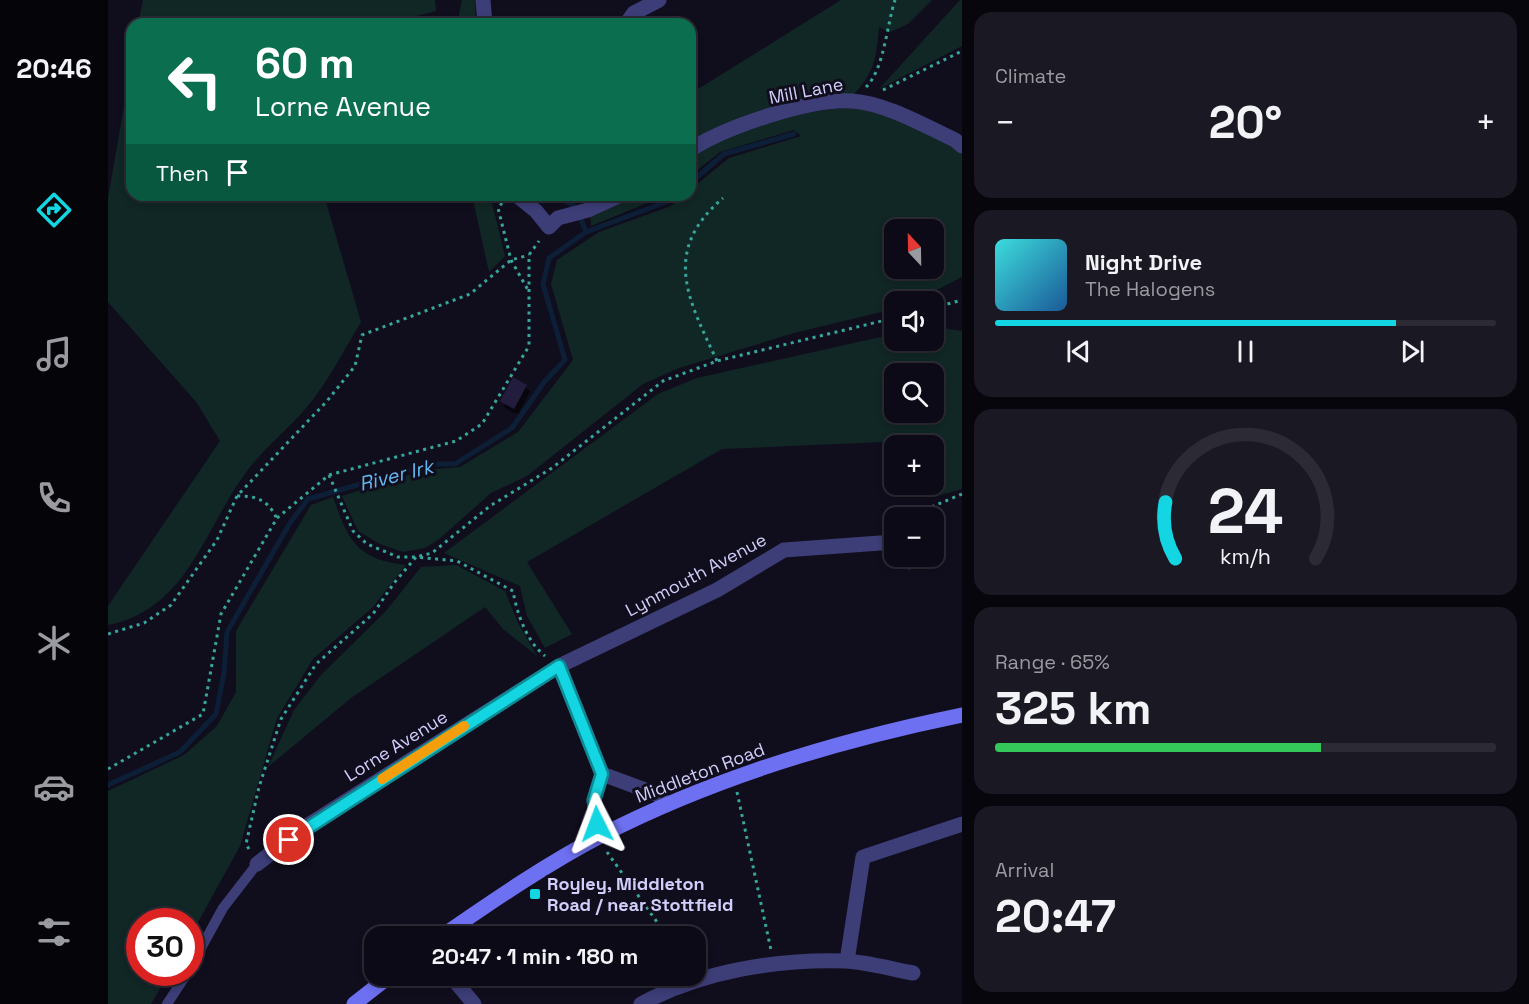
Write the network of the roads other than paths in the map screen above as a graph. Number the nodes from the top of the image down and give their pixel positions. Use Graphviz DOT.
graph roads {
  1 [pos="483,0"];
  2 [pos="659,0"];
  3 [pos="484,18"];
  4 [pos="630,18"];
  5 [pos="962,146"];
  6 [pos="696,147"];
  7 [pos="524,201"];
  8 [pos="608,201"];
  9 [pos="884,543"];
  10 [pos="559,666"];
  11 [pos="962,715"];
  12 [pos="602,774"];
  13 [pos="666,806"];
  14 [pos="962,824"];
  15 [pos="600,837"];
  16 [pos="257,864"];
  17 [pos="457,926"];
  18 [pos="204,943"];
  19 [pos="847,961"];
  20 [pos="913,973"];
  21 [pos="179,986"];
  22 [pos="377,986"];
  23 [pos="459,986"];
  24 [pos="167,1004"];
  25 [pos="354,1004"];
  26 [pos="474,1004"];
  27 [pos="641,1004"];
  1 -- 3 [label="street"];
  2 -- 4 [label="street"];
  5 -- 6 [label="street, Mill Lane"];
  7 -- 8 [label="street"];
  9 -- 10 [label="street, Lynmouth Avenue"];
  10 -- 12 [label="street"];
  10 -- 16 [label="street, Lorne Avenue"];
  11 -- 13 [label="main road, Middleton Road"];
  12 -- 13 [label="street"];
  12 -- 15 [label="street"];
  13 -- 15 [label="main road, Middleton Road"];
  14 -- 19 [label="street"];
  15 -- 17 [label="main road, Middleton Road"];
  16 -- 18 [label="lane"];
  19 -- 20 [label="street"];
  19 -- 27 [label="street"];
  21 -- 24 [label="lane"];
  22 -- 25 [label="main road"];
  23 -- 26 [label="street"];
}
